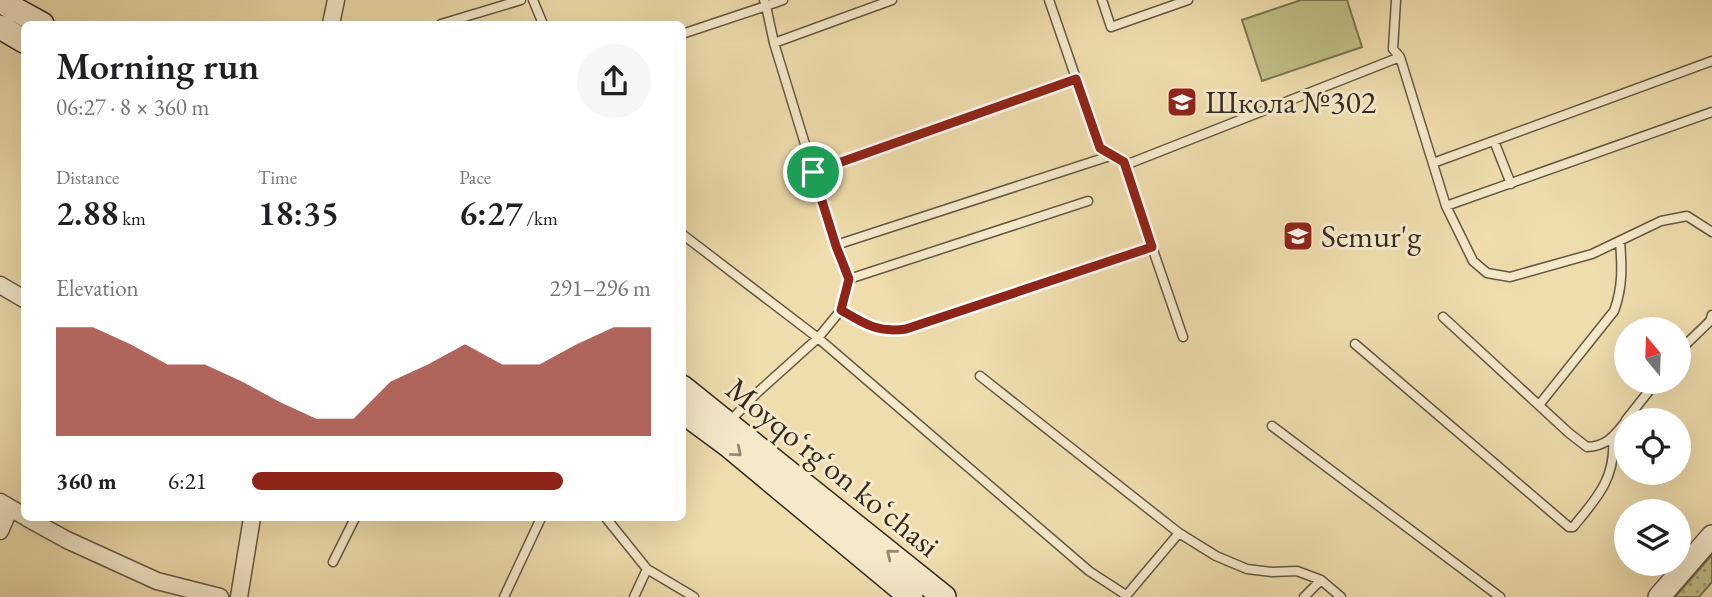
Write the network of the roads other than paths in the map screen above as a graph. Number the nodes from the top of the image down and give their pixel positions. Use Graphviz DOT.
graph roads {
  1 [pos="336,0"];
  2 [pos="521,0"];
  3 [pos="533,0"];
  4 [pos="783,0"];
  5 [pos="892,0"];
  6 [pos="1049,0"];
  7 [pos="1102,0"];
  8 [pos="1188,0"];
  9 [pos="1396,0"];
  10 [pos="0,1"];
  11 [pos="765,3"];
  12 [pos="37,21"];
  13 [pos="332,21"];
  14 [pos="451,21"];
  15 [pos="542,21"];
  16 [pos="0,27"];
  17 [pos="686,33"];
  18 [pos="21,39"];
  19 [pos="774,43"];
  20 [pos="1400,57"];
  21 [pos="1712,61"];
  22 [pos="1076,79"];
  23 [pos="1712,112"];
  24 [pos="1494,141"];
  25 [pos="1113,155"];
  26 [pos="1124,162"];
  27 [pos="1433,163"];
  28 [pos="813,172"];
  29 [pos="1511,184"];
  30 [pos="1088,201"];
  31 [pos="1446,206"];
  32 [pos="1712,232"];
  33 [pos="686,237"];
  34 [pos="1620,241"];
  35 [pos="836,246"];
  36 [pos="1152,247"];
  37 [pos="849,279"];
  38 [pos="0,285"];
  39 [pos="21,297"];
  40 [pos="841,310"];
  41 [pos="1443,317"];
  42 [pos="1711,320"];
  43 [pos="1183,337"];
  44 [pos="818,338"];
  45 [pos="1691,339"];
  46 [pos="1355,344"];
  47 [pos="980,376"];
  48 [pos="686,390"];
  49 [pos="1647,394"];
  50 [pos="1539,405"];
  51 [pos="1635,408"];
  52 [pos="686,414"];
  53 [pos="728,423"];
  54 [pos="1272,426"];
  55 [pos="1613,438"];
  56 [pos="15,511"];
  57 [pos="33,521"];
  58 [pos="252,521"];
  59 [pos="354,521"];
  60 [pos="540,521"];
  61 [pos="608,521"];
  62 [pos="0,531"];
  63 [pos="1179,533"];
  64 [pos="1712,536"];
  65 [pos="333,562"];
  66 [pos="647,569"];
  67 [pos="1321,580"];
  68 [pos="1125,596"];
  69 [pos="1497,596"];
  70 [pos="220,597"];
  71 [pos="239,597"];
  72 [pos="504,597"];
  73 [pos="634,597"];
  74 [pos="694,597"];
  75 [pos="911,597"];
  76 [pos="944,597"];
  77 [pos="1304,597"];
  78 [pos="1341,597"];
  79 [pos="1659,597"];
  1 -- 13 [label="street"];
  2 -- 14 [label="lane"];
  3 -- 15 [label="lane"];
  4 -- 11 [label="lane"];
  5 -- 19 [label="lane"];
  6 -- 22 [label="lane"];
  7 -- 8 [label="lane"];
  9 -- 20 [label="lane"];
  10 -- 12 [label="main road"];
  11 -- 17 [label="lane"];
  11 -- 19 [label="lane"];
  16 -- 18 [label="main road"];
  19 -- 28 [label="lane"];
  20 -- 26 [label="lane"];
  20 -- 27 [label="lane"];
  21 -- 24 [label="lane"];
  22 -- 25 [label="lane"];
  22 -- 28 [label="lane"];
  23 -- 29 [label="lane"];
  24 -- 27 [label="lane"];
  24 -- 29 [label="lane"];
  25 -- 26 [label="lane"];
  25 -- 35 [label="lane"];
  26 -- 36 [label="lane"];
  27 -- 31 [label="lane"];
  28 -- 35 [label="lane"];
  29 -- 31 [label="lane"];
  30 -- 37 [label="lane"];
  31 -- 34 [label="lane"];
  32 -- 34 [label="lane"];
  33 -- 44 [label="lane"];
  34 -- 50 [label="lane"];
  35 -- 37 [label="lane"];
  36 -- 40 [label="lane"];
  36 -- 43 [label="lane"];
  37 -- 40 [label="lane"];
  38 -- 39 [label="street"];
  40 -- 44 [label="lane"];
  41 -- 50 [label="lane"];
  42 -- 45 [label="lane"];
  44 -- 53 [label="lane"];
  44 -- 68 [label="lane"];
  46 -- 55 [label="lane"];
  47 -- 63 [label="lane"];
  48 -- 53 [label="main road, Moyqoʻrgʻon koʻchasi"];
  49 -- 51 [label="lane"];
  50 -- 55 [label="lane"];
  52 -- 75 [label="main road, Moyqoʻrgʻon koʻchasi, one-way"];
  76 -- 53 [label="main road, Moyqoʻrgʻon koʻchasi, one-way"];
  54 -- 69 [label="lane"];
  56 -- 62 [label="street"];
  57 -- 70 [label="street"];
  58 -- 71 [label="street"];
  59 -- 65 [label="lane"];
  60 -- 72 [label="lane"];
  61 -- 66 [label="lane"];
  63 -- 67 [label="lane"];
  63 -- 68 [label="lane"];
  64 -- 79 [label="street"];
  66 -- 73 [label="lane"];
  66 -- 74 [label="lane"];
  67 -- 77 [label="lane"];
  67 -- 78 [label="lane"];
}
